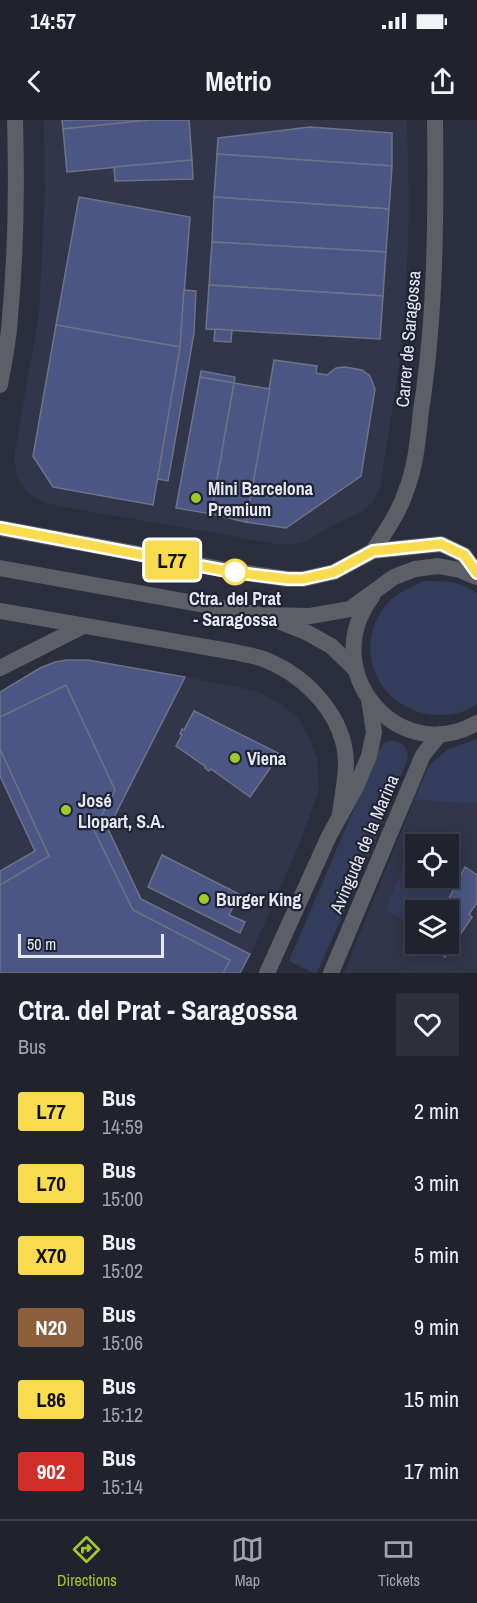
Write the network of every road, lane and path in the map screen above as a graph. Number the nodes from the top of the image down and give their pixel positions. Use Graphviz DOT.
graph roads {
  1 [pos="15,120"];
  2 [pos="435,120"];
  3 [pos="0,385"];
  4 [pos="0,528"];
  5 [pos="373,551"];
  6 [pos="0,568"];
  7 [pos="477,575"];
  8 [pos="376,591"];
  9 [pos="0,610"];
  10 [pos="261,615"];
  11 [pos="83,626"];
  12 [pos="0,668"];
  13 [pos="355,669"];
  14 [pos="369,699"];
  15 [pos="477,723"];
  16 [pos="440,734"];
  17 [pos="340,814"];
  18 [pos="267,973"];
  19 [pos="332,973"];
  1 -- 3 [label="street"];
  2 -- 5 [label="street, Carrer de Saragossa"];
  4 -- 5 [label="street"];
  5 -- 7 [label="street"];
  6 -- 10 [label="street"];
  7 -- 8 [label="street"];
  8 -- 10 [label="street"];
  8 -- 13 [label="street"];
  9 -- 11 [label="street, Avinguda de la Marina"];
  10 -- 13 [label="street"];
  11 -- 12 [label="street"];
  11 -- 17 [label="street, Avinguda de la Marina"];
  13 -- 14 [label="street"];
  14 -- 16 [label="street"];
  14 -- 17 [label="street, Avinguda de la Marina"];
  15 -- 16 [label="street"];
  16 -- 19 [label="street, Avinguda de la Marina"];
  17 -- 18 [label="street, Avinguda de la Marina"];
}
